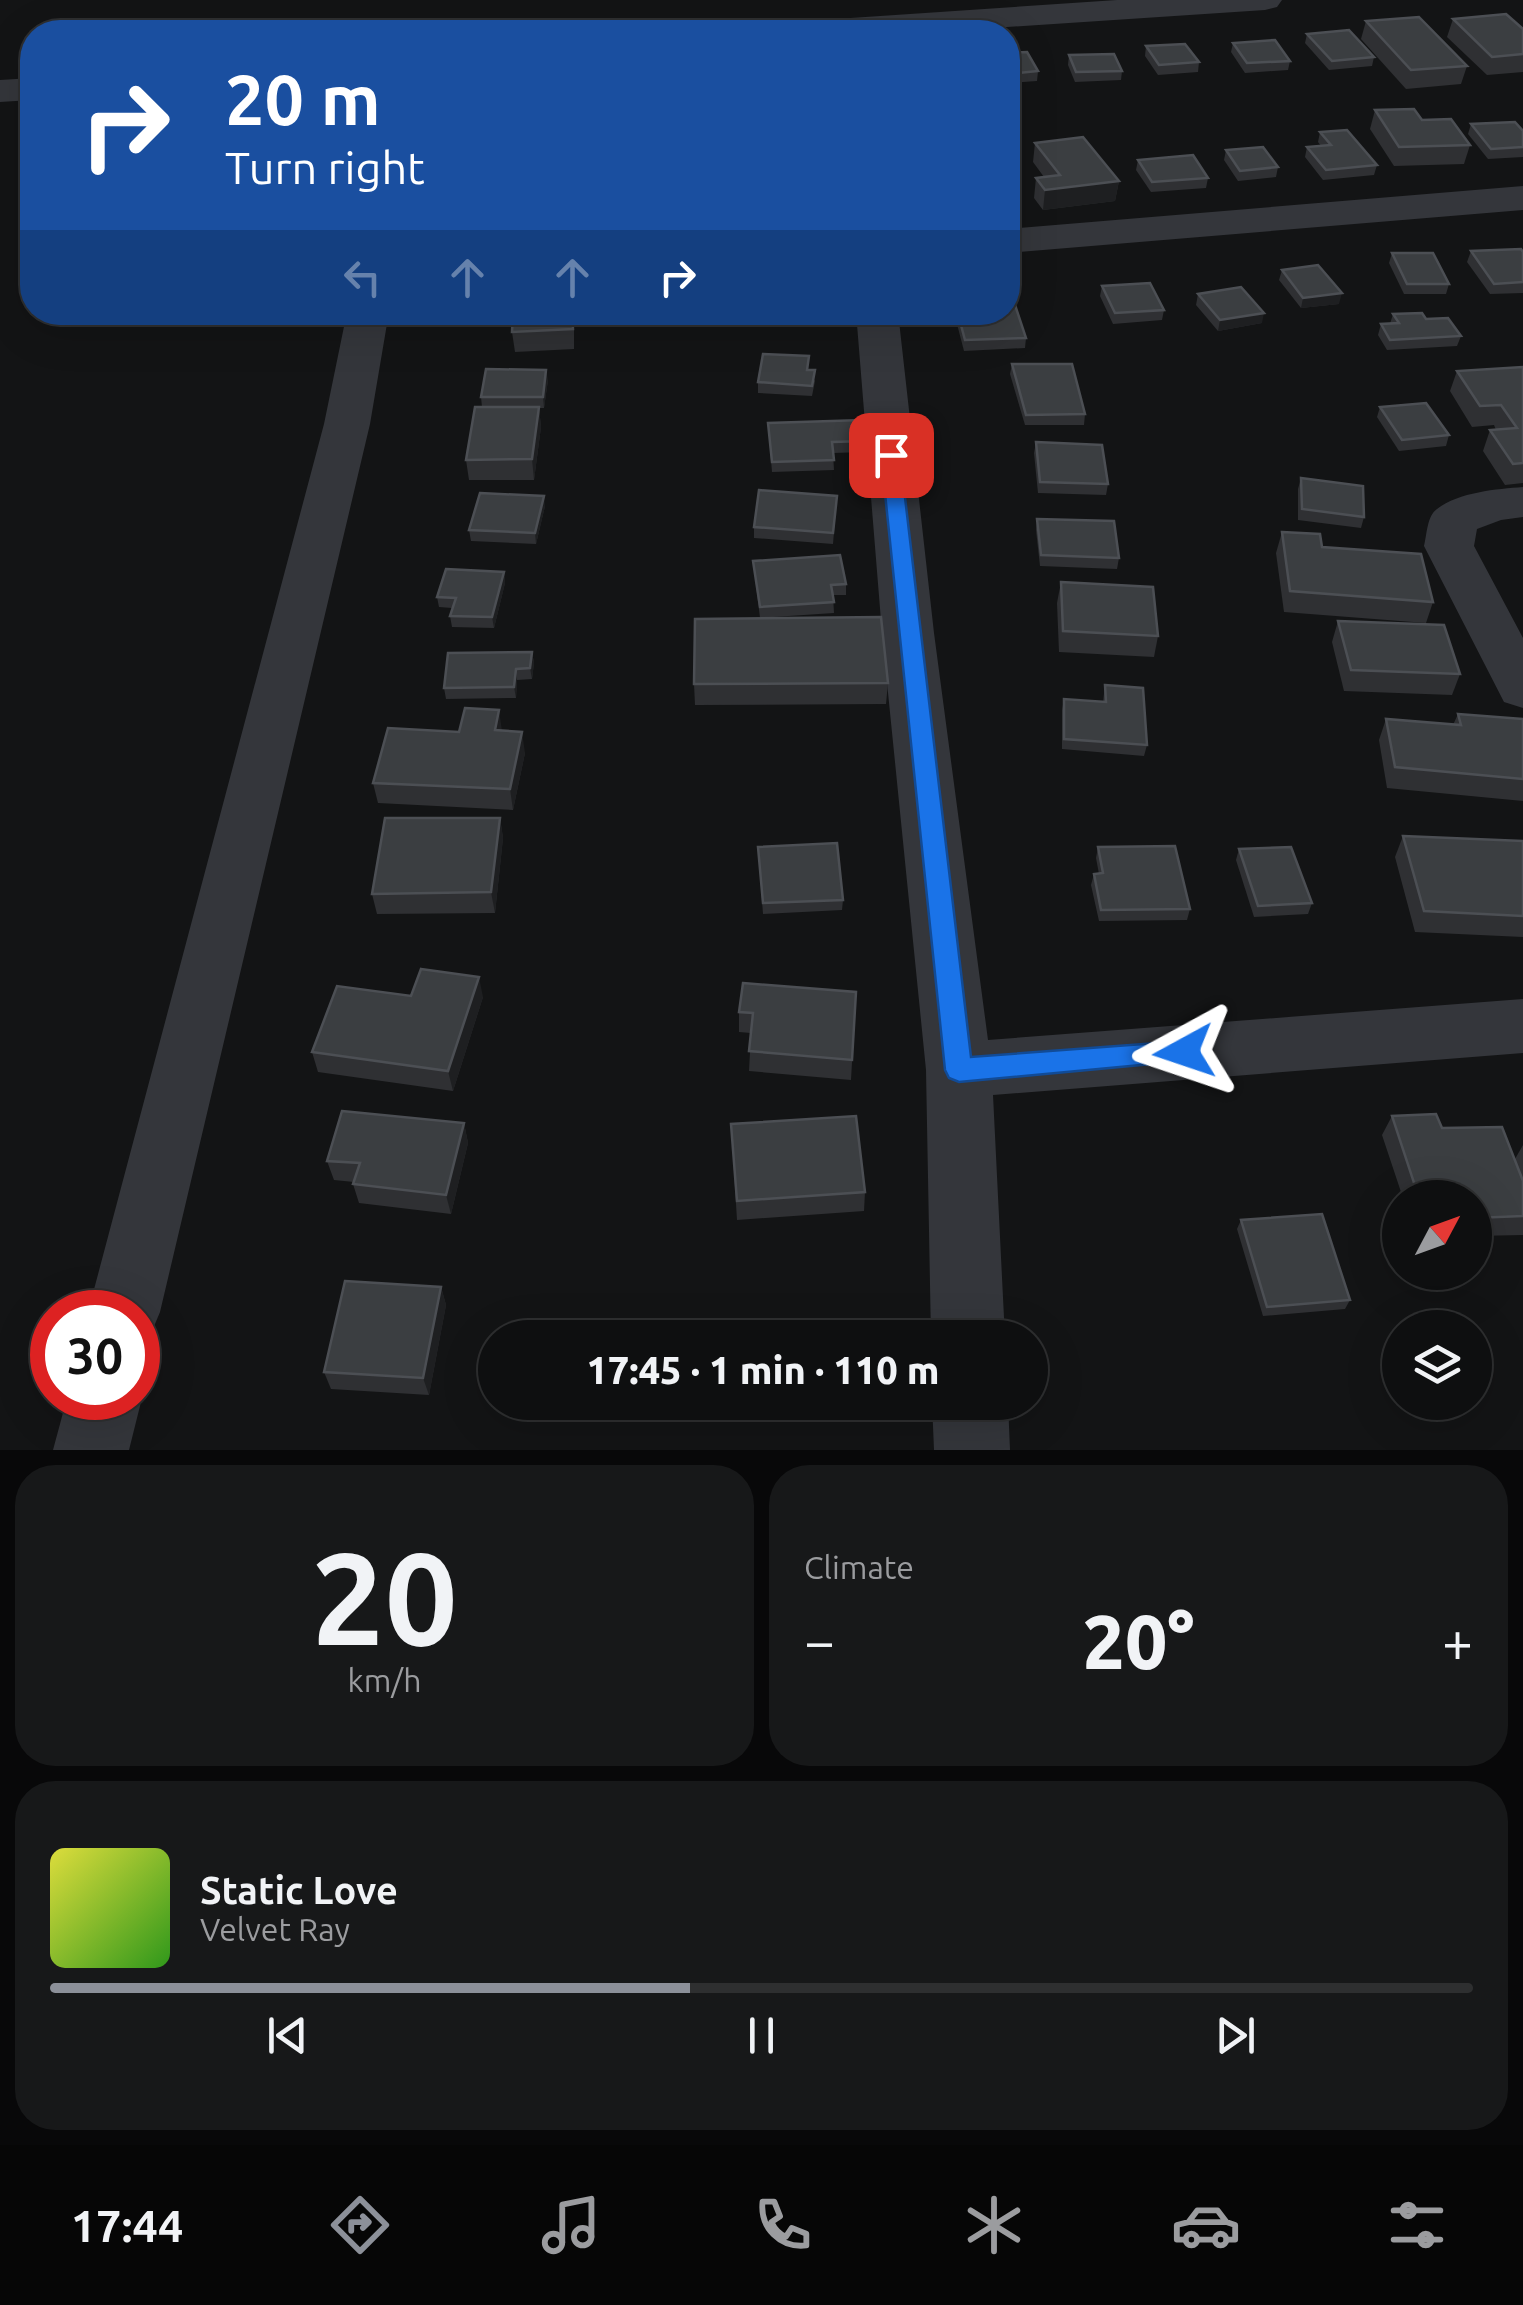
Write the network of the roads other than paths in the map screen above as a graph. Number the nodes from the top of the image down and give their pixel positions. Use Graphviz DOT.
graph roads {
  1 [pos="1265,0"];
  2 [pos="974,20"];
  3 [pos="1523,198"];
  4 [pos="1020,240"];
  5 [pos="366,325"];
  6 [pos="878,325"];
  7 [pos="1523,502"];
  8 [pos="1523,689"];
  9 [pos="1523,1026"];
  10 [pos="959,1070"];
  11 [pos="130,1290"];
  12 [pos="967,1320"];
  13 [pos="98,1420"];
  14 [pos="971,1420"];
  15 [pos="91,1450"];
  16 [pos="972,1450"];
  1 -- 2 [label="street"];
  3 -- 4 [label="street"];
  5 -- 11 [label="street"];
  6 -- 10 [label="street"];
  7 -- 8 [label="street"];
  9 -- 10 [label="street"];
  10 -- 12 [label="street"];
  13 -- 15 [label="street"];
  14 -- 16 [label="street"];
}
